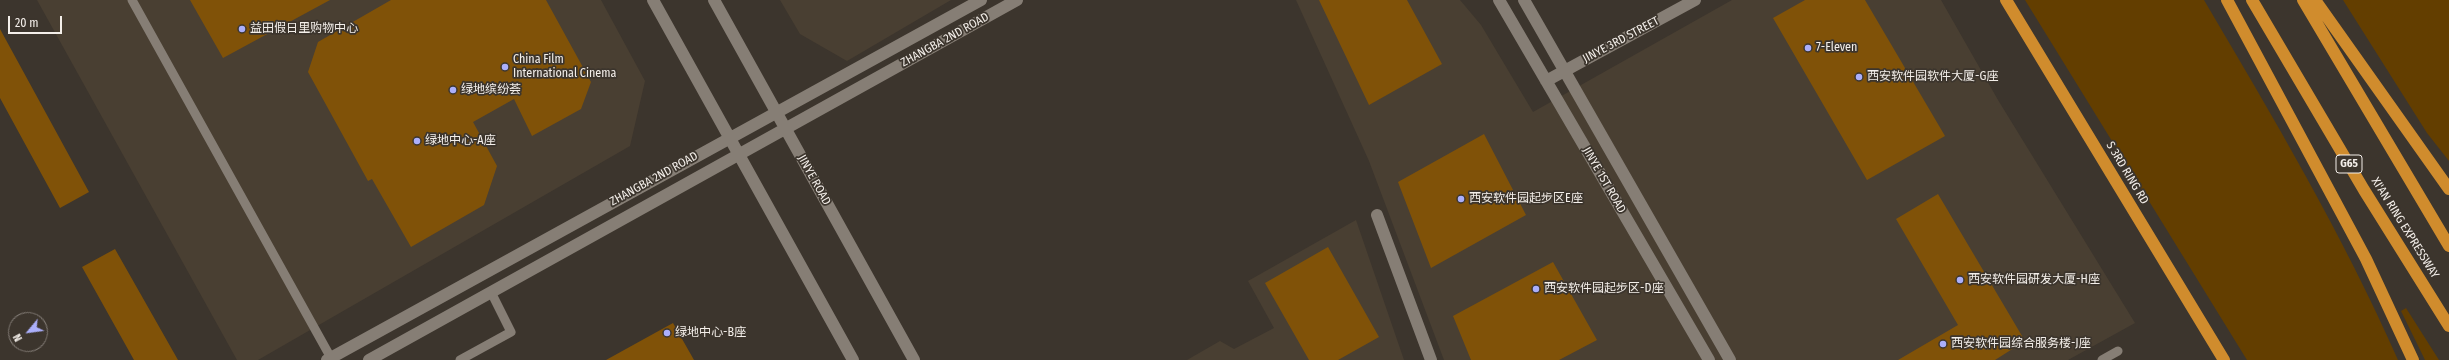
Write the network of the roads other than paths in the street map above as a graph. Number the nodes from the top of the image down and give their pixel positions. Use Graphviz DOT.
graph roads {
  1 [pos="132,0"];
  2 [pos="653,0"];
  3 [pos="714,0"];
  4 [pos="980,0"];
  5 [pos="1017,0"];
  6 [pos="1499,0"];
  7 [pos="1524,0"];
  8 [pos="1696,0"];
  9 [pos="2006,0"];
  10 [pos="2227,0"];
  11 [pos="2252,0"];
  12 [pos="2303,0"];
  13 [pos="2315,0"];
  14 [pos="1564,71"];
  15 [pos="1546,81"];
  16 [pos="777,113"];
  17 [pos="785,128"];
  18 [pos="730,138"];
  19 [pos="739,154"];
  20 [pos="2449,189"];
  21 [pos="1377,215"];
  22 [pos="2449,246"];
  23 [pos="491,292"];
  24 [pos="2449,326"];
  25 [pos="2118,351"];
  26 [pos="329,359"];
  27 [pos="369,360"];
  28 [pos="460,360"];
  29 [pos="853,360"];
  30 [pos="914,360"];
  31 [pos="1431,360"];
  32 [pos="1708,360"];
  33 [pos="1730,360"];
  34 [pos="2102,360"];
  35 [pos="2224,360"];
  36 [pos="2413,360"];
  1 -- 26 [label="lane"];
  2 -- 18 [label="street"];
  3 -- 16 [label="street, JINYE ROAD"];
  4 -- 16 [label="street, ZHANGBA 2ND ROAD"];
  5 -- 17 [label="street, ZHANGBA 2ND ROAD"];
  6 -- 15 [label="street, JINYE 1ST ROAD"];
  7 -- 14 [label="street, JINYE 1ST ROAD"];
  8 -- 14 [label="street, JINYE 3RD STREET"];
  9 -- 35 [label="highway, S 3RD RING RD"];
  10 -- 36 [label="highway"];
  11 -- 24 [label="highway, XI'AN RING EXPRESSWAY / G65"];
  12 -- 22 [label="highway"];
  13 -- 20 [label="highway"];
  14 -- 15 [label="street, JINYE 3RD STREET"];
  14 -- 33 [label="street, JINYE 1ST ROAD"];
  15 -- 32 [label="street, JINYE 1ST ROAD"];
  16 -- 17 [label="street, JINYE ROAD"];
  16 -- 18 [label="street, ZHANGBA 2ND ROAD"];
  17 -- 19 [label="street, ZHANGBA 2ND ROAD"];
  17 -- 30 [label="street, JINYE ROAD"];
  18 -- 19 [label="street"];
  18 -- 26 [label="street, ZHANGBA 2ND ROAD"];
  19 -- 23 [label="street, ZHANGBA 2ND ROAD"];
  19 -- 29 [label="street"];
  21 -- 31 [label="street"];
  23 -- 27 [label="street, ZHANGBA 2ND ROAD"];
  23 -- 28 [label="lane"];
  25 -- 34 [label="lane"];
}
